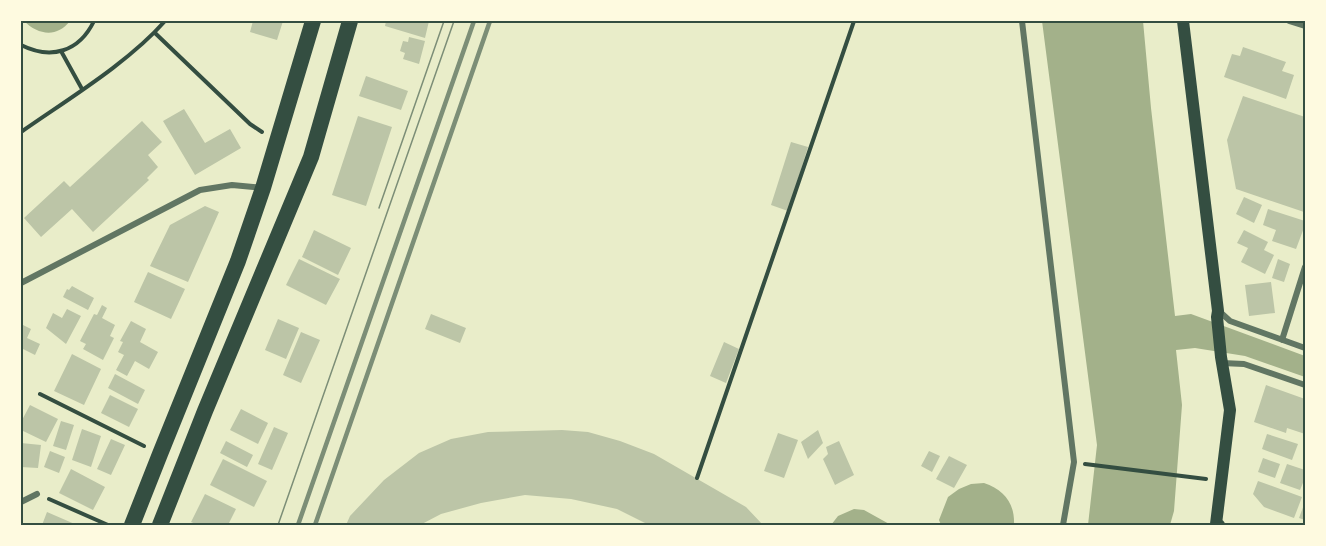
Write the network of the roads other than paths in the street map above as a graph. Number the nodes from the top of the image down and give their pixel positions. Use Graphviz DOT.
graph roads {
  1 [pos="313,21"];
  2 [pos="351,21"];
  3 [pos="1023,21"];
  4 [pos="1183,21"];
  5 [pos="1289,21"];
  6 [pos="1305,26"];
  7 [pos="263,188"];
  8 [pos="1305,267"];
  9 [pos="21,283"];
  10 [pos="1218,314"];
  11 [pos="1282,340"];
  12 [pos="1305,348"];
  13 [pos="1222,360"];
  14 [pos="1305,385"];
  15 [pos="37,494"];
  16 [pos="21,502"];
  17 [pos="132,525"];
  18 [pos="160,525"];
  19 [pos="1063,525"];
  20 [pos="1218,525"];
  1 -- 7 [label="highway"];
  2 -- 18 [label="highway"];
  3 -- 19 [label="street"];
  4 -- 10 [label="main road"];
  5 -- 6 [label="street"];
  7 -- 9 [label="street"];
  7 -- 17 [label="highway"];
  8 -- 11 [label="street"];
  10 -- 11 [label="street"];
  10 -- 13 [label="main road"];
  11 -- 12 [label="street"];
  13 -- 14 [label="street"];
  13 -- 20 [label="main road"];
  15 -- 16 [label="street"];
}
